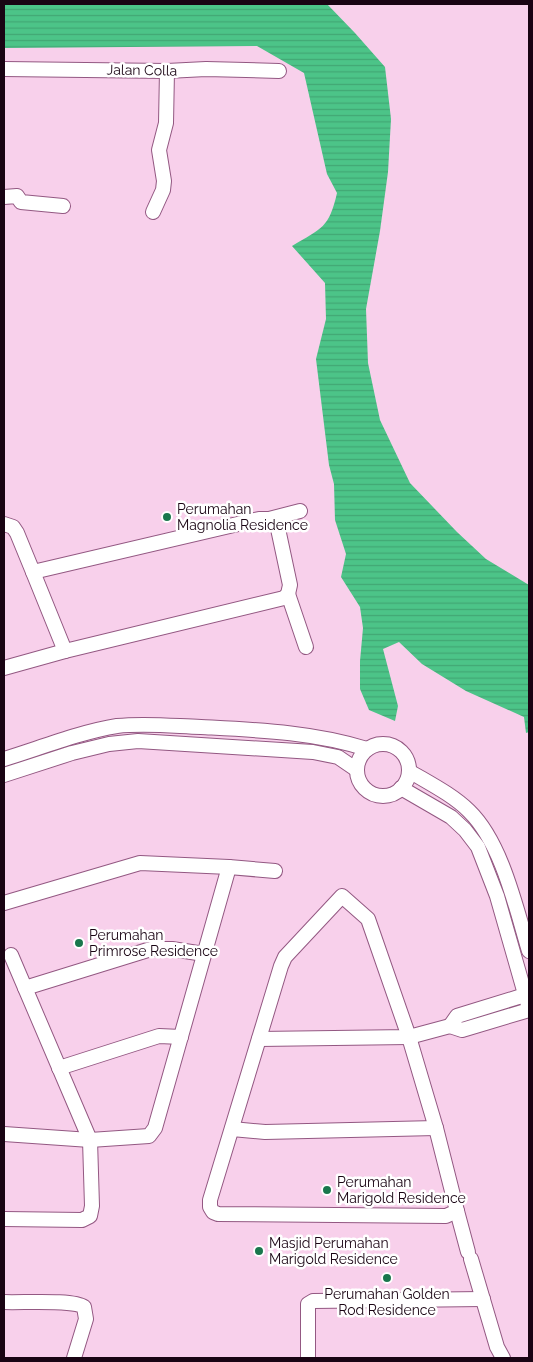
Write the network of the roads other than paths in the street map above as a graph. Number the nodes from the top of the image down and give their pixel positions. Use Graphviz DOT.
graph roads {
  1 [pos="4,69"];
  2 [pos="167,72"];
  3 [pos="279,72"];
  4 [pos="4,197"];
  5 [pos="63,206"];
  6 [pos="153,212"];
  7 [pos="300,511"];
  8 [pos="269,519"];
  9 [pos="4,524"];
  10 [pos="34,572"];
  11 [pos="288,594"];
  12 [pos="306,646"];
  13 [pos="65,651"];
  14 [pos="4,668"];
  15 [pos="367,750"];
  16 [pos="4,759"];
  17 [pos="357,770"];
  18 [pos="409,771"];
  19 [pos="4,775"];
  20 [pos="402,788"];
  21 [pos="229,867"];
  22 [pos="275,872"];
  23 [pos="4,903"];
  24 [pos="529,951"];
  25 [pos="204,954"];
  26 [pos="11,955"];
  27 [pos="25,988"];
  28 [pos="528,1004"];
  29 [pos="181,1037"];
  30 [pos="410,1037"];
  31 [pos="259,1039"];
  32 [pos="59,1068"];
  33 [pos="436,1128"];
  34 [pos="232,1129"];
  35 [pos="4,1134"];
  36 [pos="90,1140"];
  37 [pos="457,1211"];
  38 [pos="4,1219"];
  39 [pos="483,1300"];
  40 [pos="4,1302"];
  41 [pos="74,1358"];
  42 [pos="308,1358"];
  43 [pos="503,1358"];
  1 -- 2 [label="street, Jalan Colla"];
  2 -- 3 [label="street, Jalan Colla"];
  2 -- 6 [label="street"];
  4 -- 5 [label="street"];
  7 -- 8 [label="street"];
  8 -- 10 [label="street"];
  8 -- 11 [label="street"];
  9 -- 10 [label="street"];
  10 -- 13 [label="street"];
  11 -- 12 [label="street"];
  11 -- 13 [label="street"];
  13 -- 14 [label="street"];
  15 -- 16 [label="street"];
  15 -- 17 [label="street"];
  15 -- 18 [label="street"];
  17 -- 19 [label="street"];
  17 -- 20 [label="street"];
  18 -- 20 [label="street"];
  18 -- 24 [label="street"];
  20 -- 28 [label="street"];
  21 -- 22 [label="street"];
  21 -- 23 [label="street"];
  21 -- 25 [label="street"];
  25 -- 27 [label="street"];
  25 -- 29 [label="street"];
  26 -- 27 [label="street"];
  27 -- 32 [label="street"];
  28 -- 30 [label="street"];
  29 -- 32 [label="street"];
  29 -- 36 [label="street"];
  30 -- 31 [label="street"];
  30 -- 31 [label="street"];
  30 -- 33 [label="street"];
  31 -- 34 [label="street"];
  32 -- 36 [label="street"];
  33 -- 34 [label="street"];
  33 -- 37 [label="street"];
  34 -- 37 [label="street"];
  35 -- 36 [label="street"];
  36 -- 38 [label="street"];
  37 -- 39 [label="street"];
  39 -- 42 [label="street"];
  39 -- 43 [label="street"];
  40 -- 41 [label="street"];
}
